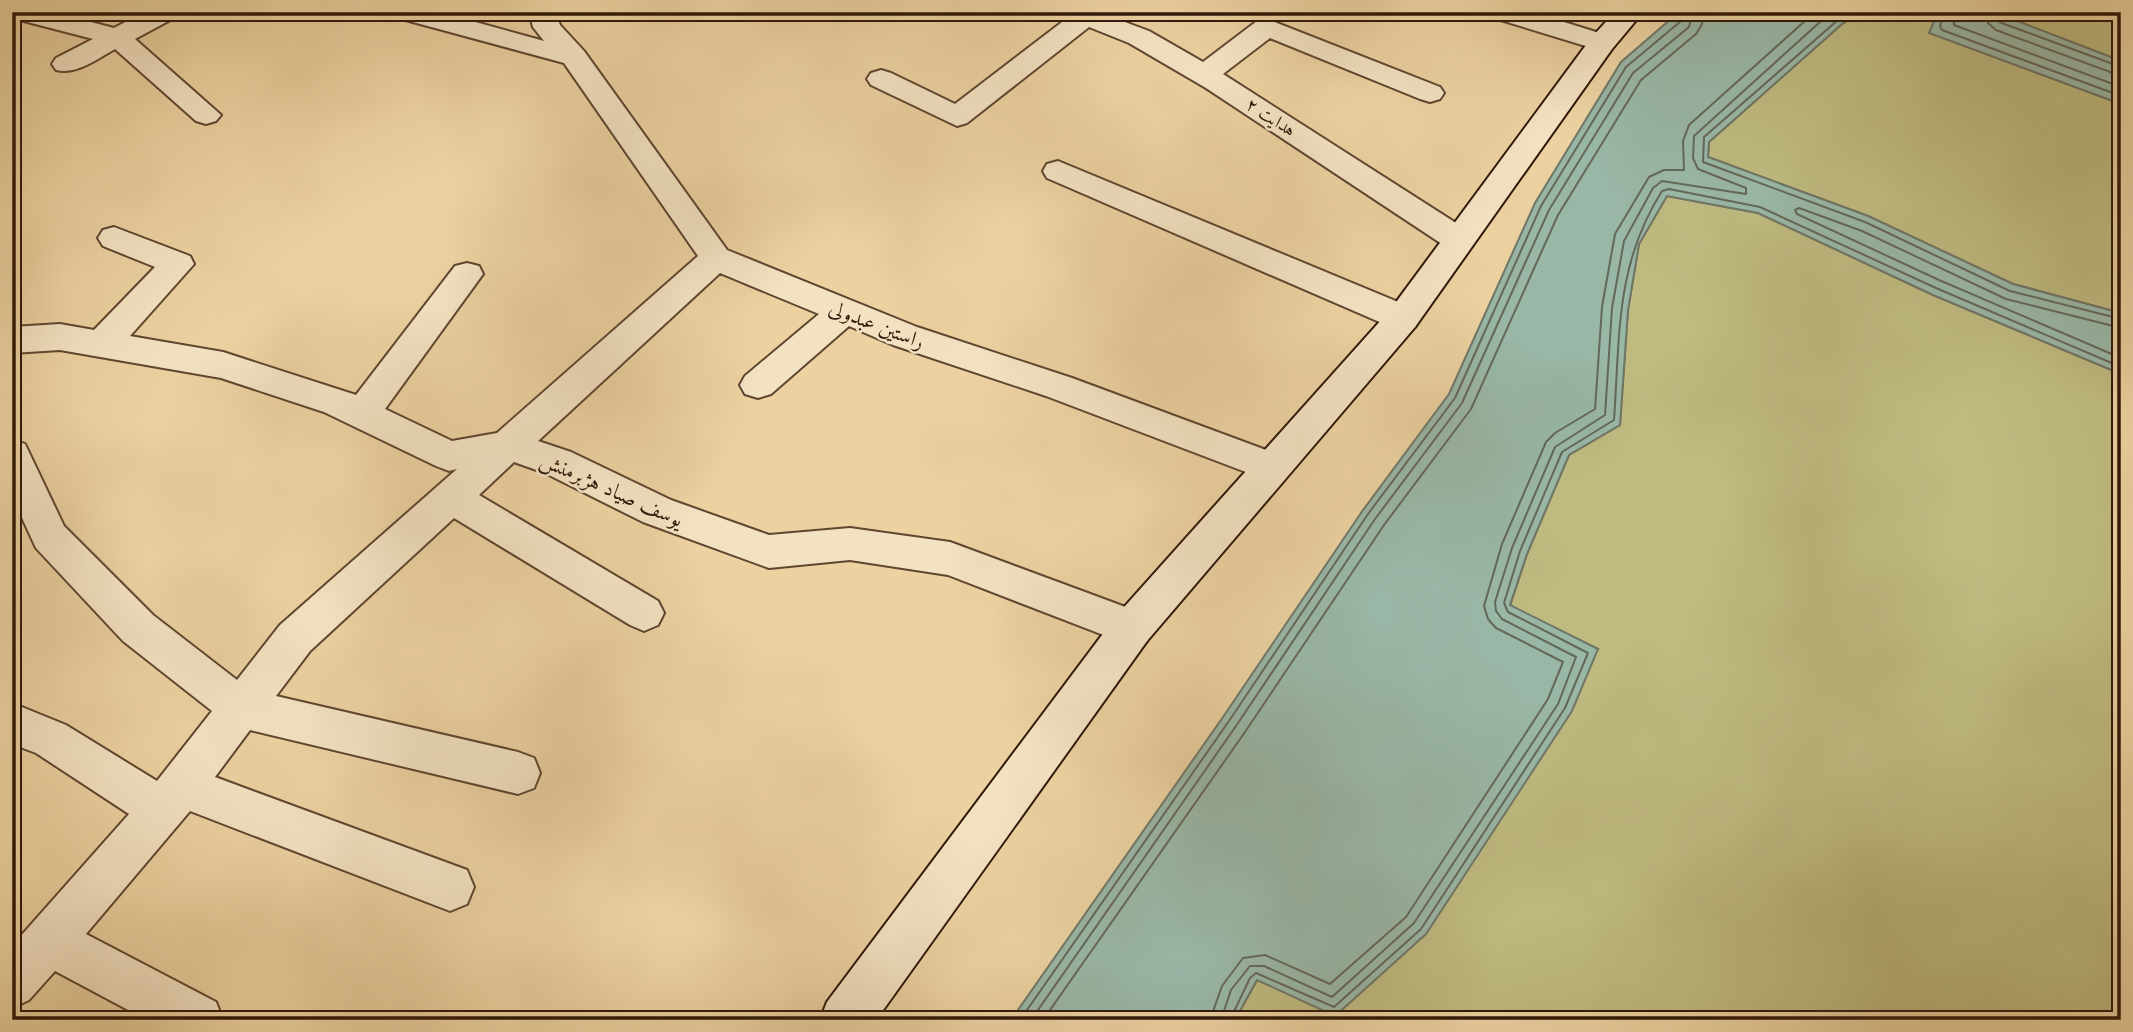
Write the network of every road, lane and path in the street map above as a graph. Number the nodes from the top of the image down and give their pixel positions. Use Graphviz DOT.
graph roads {
  1 [pos="19,12"];
  2 [pos="165,12"];
  3 [pos="407,12"];
  4 [pos="541,12"];
  5 [pos="1630,12"];
  6 [pos="1079,14"];
  7 [pos="1501,14"];
  8 [pos="117,37"];
  9 [pos="1602,43"];
  10 [pos="574,57"];
  11 [pos="66,64"];
  12 [pos="1204,75"];
  13 [pos="881,79"];
  14 [pos="1430,93"];
  15 [pos="206,115"];
  16 [pos="1058,171"];
  17 [pos="114,238"];
  18 [pos="1460,240"];
  19 [pos="716,258"];
  20 [pos="467,274"];
  21 [pos="845,311"];
  22 [pos="1403,318"];
  23 [pos="12,340"];
  24 [pos="102,344"];
  25 [pos="758,385"];
  26 [pos="362,414"];
  27 [pos="508,446"];
  28 [pos="12,454"];
  29 [pos="1272,467"];
  30 [pos="451,497"];
  31 [pos="644,613"];
  32 [pos="1132,628"];
  33 [pos="241,708"];
  34 [pos="12,723"];
  35 [pos="519,773"];
  36 [pos="173,798"];
  37 [pos="450,887"];
  38 [pos="49,941"];
  39 [pos="12,983"];
  40 [pos="198,1020"];
  41 [pos="845,1020"];
  1 -- 8 [label="street"];
  2 -- 8 [label="street"];
  3 -- 10 [label="street"];
  4 -- 10 [label="street"];
  5 -- 9 [label="street"];
  6 -- 12 [label="street, هدایت ۲"];
  6 -- 13 [label="street"];
  7 -- 9 [label="street"];
  8 -- 11 [label="street"];
  8 -- 15 [label="street"];
  9 -- 18 [label="street"];
  10 -- 19 [label="street"];
  12 -- 14 [label="street"];
  12 -- 18 [label="street, هدایت ۲"];
  16 -- 22 [label="street"];
  17 -- 24 [label="street"];
  18 -- 22 [label="street"];
  19 -- 21 [label="street, راستین عبدولی"];
  19 -- 27 [label="street"];
  20 -- 26 [label="street"];
  21 -- 25 [label="street"];
  21 -- 29 [label="street, راستین عبدولی"];
  22 -- 29 [label="street"];
  23 -- 24 [label="street, یوسف صیاد هژبرمنش"];
  24 -- 26 [label="street, یوسف صیاد هژبرمنش"];
  26 -- 27 [label="street, یوسف صیاد هژبرمنش"];
  27 -- 30 [label="street"];
  27 -- 32 [label="street, یوسف صیاد هژبرمنش"];
  28 -- 33 [label="street"];
  29 -- 32 [label="street"];
  30 -- 31 [label="street"];
  30 -- 33 [label="street"];
  32 -- 41 [label="street"];
  33 -- 35 [label="street"];
  33 -- 36 [label="street"];
  34 -- 36 [label="street"];
  36 -- 37 [label="street"];
  36 -- 38 [label="street"];
  38 -- 39 [label="street"];
  38 -- 40 [label="street"];
}
